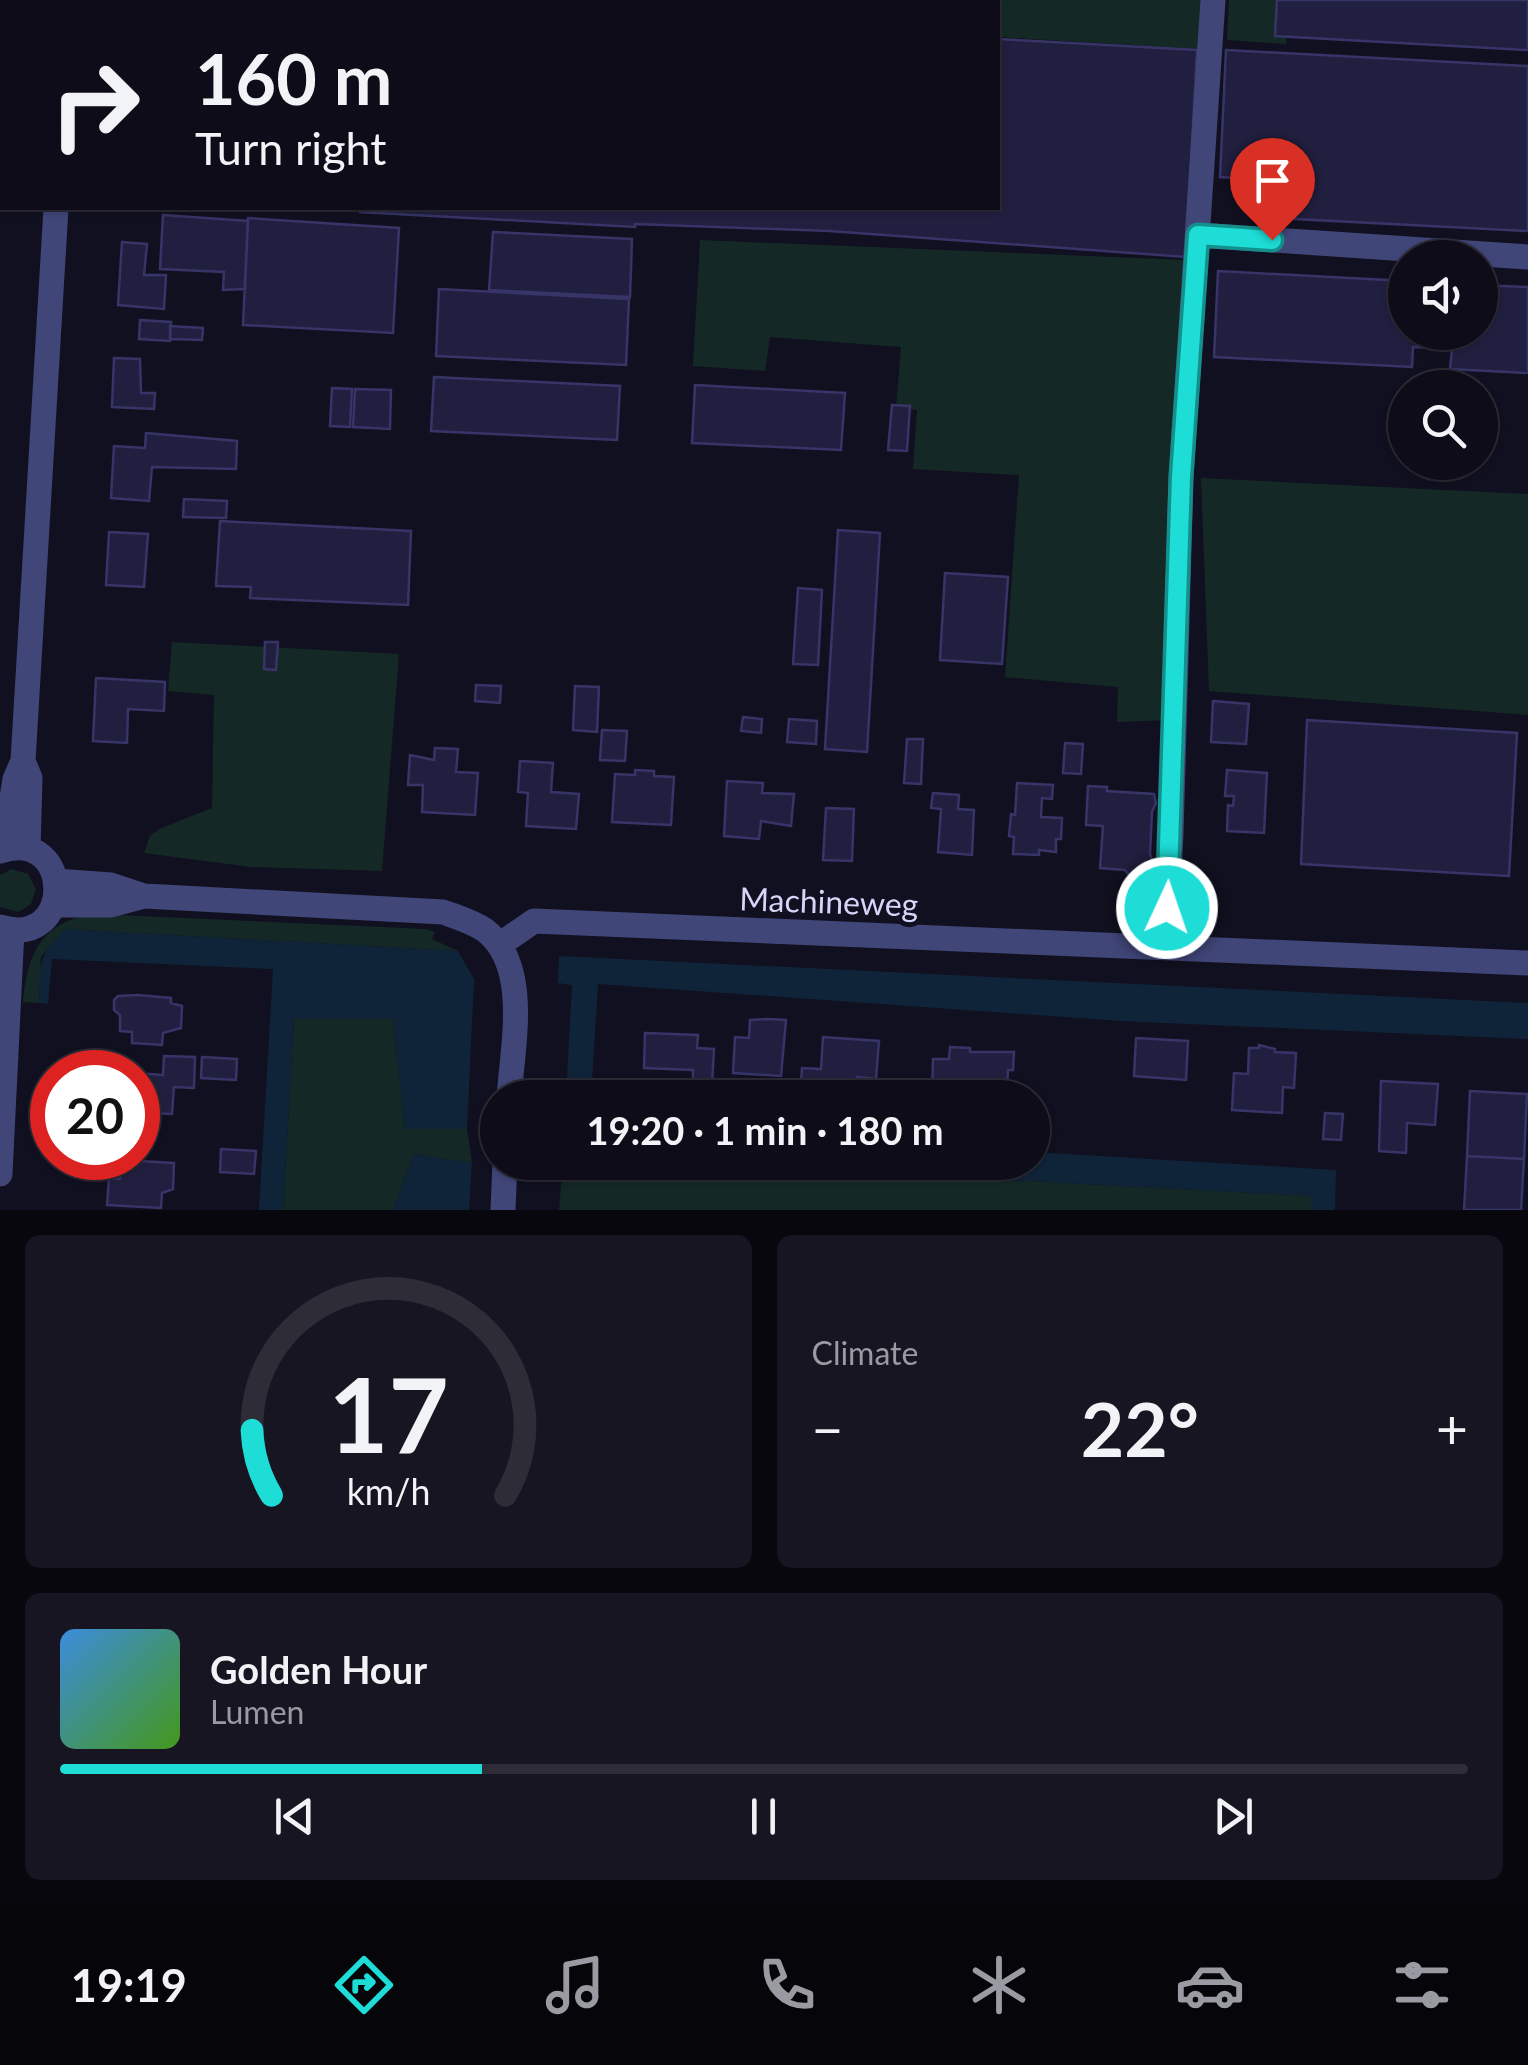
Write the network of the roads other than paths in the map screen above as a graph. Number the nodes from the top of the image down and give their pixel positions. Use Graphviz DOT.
graph roads {
  1 [pos="1213,0"];
  2 [pos="56,210"];
  3 [pos="1198,235"];
  4 [pos="1528,257"];
  5 [pos="11,850"];
  6 [pos="55,893"];
  7 [pos="6,929"];
  8 [pos="499,945"];
  9 [pos="1165,945"];
  10 [pos="1528,962"];
  11 [pos="4,990"];
  12 [pos="510,1080"];
  13 [pos="0,1174"];
  14 [pos="504,1180"];
  15 [pos="503,1210"];
  1 -- 3 [label="street"];
  2 -- 5 [label="street"];
  3 -- 4 [label="street"];
  3 -- 9 [label="street"];
  5 -- 6 [label="street"];
  6 -- 7 [label="street"];
  6 -- 8 [label="street"];
  7 -- 11 [label="street"];
  8 -- 9 [label="street, Machineweg"];
  8 -- 12 [label="street"];
  9 -- 10 [label="street, Machineweg"];
  11 -- 13 [label="street"];
  14 -- 15 [label="street"];
}
